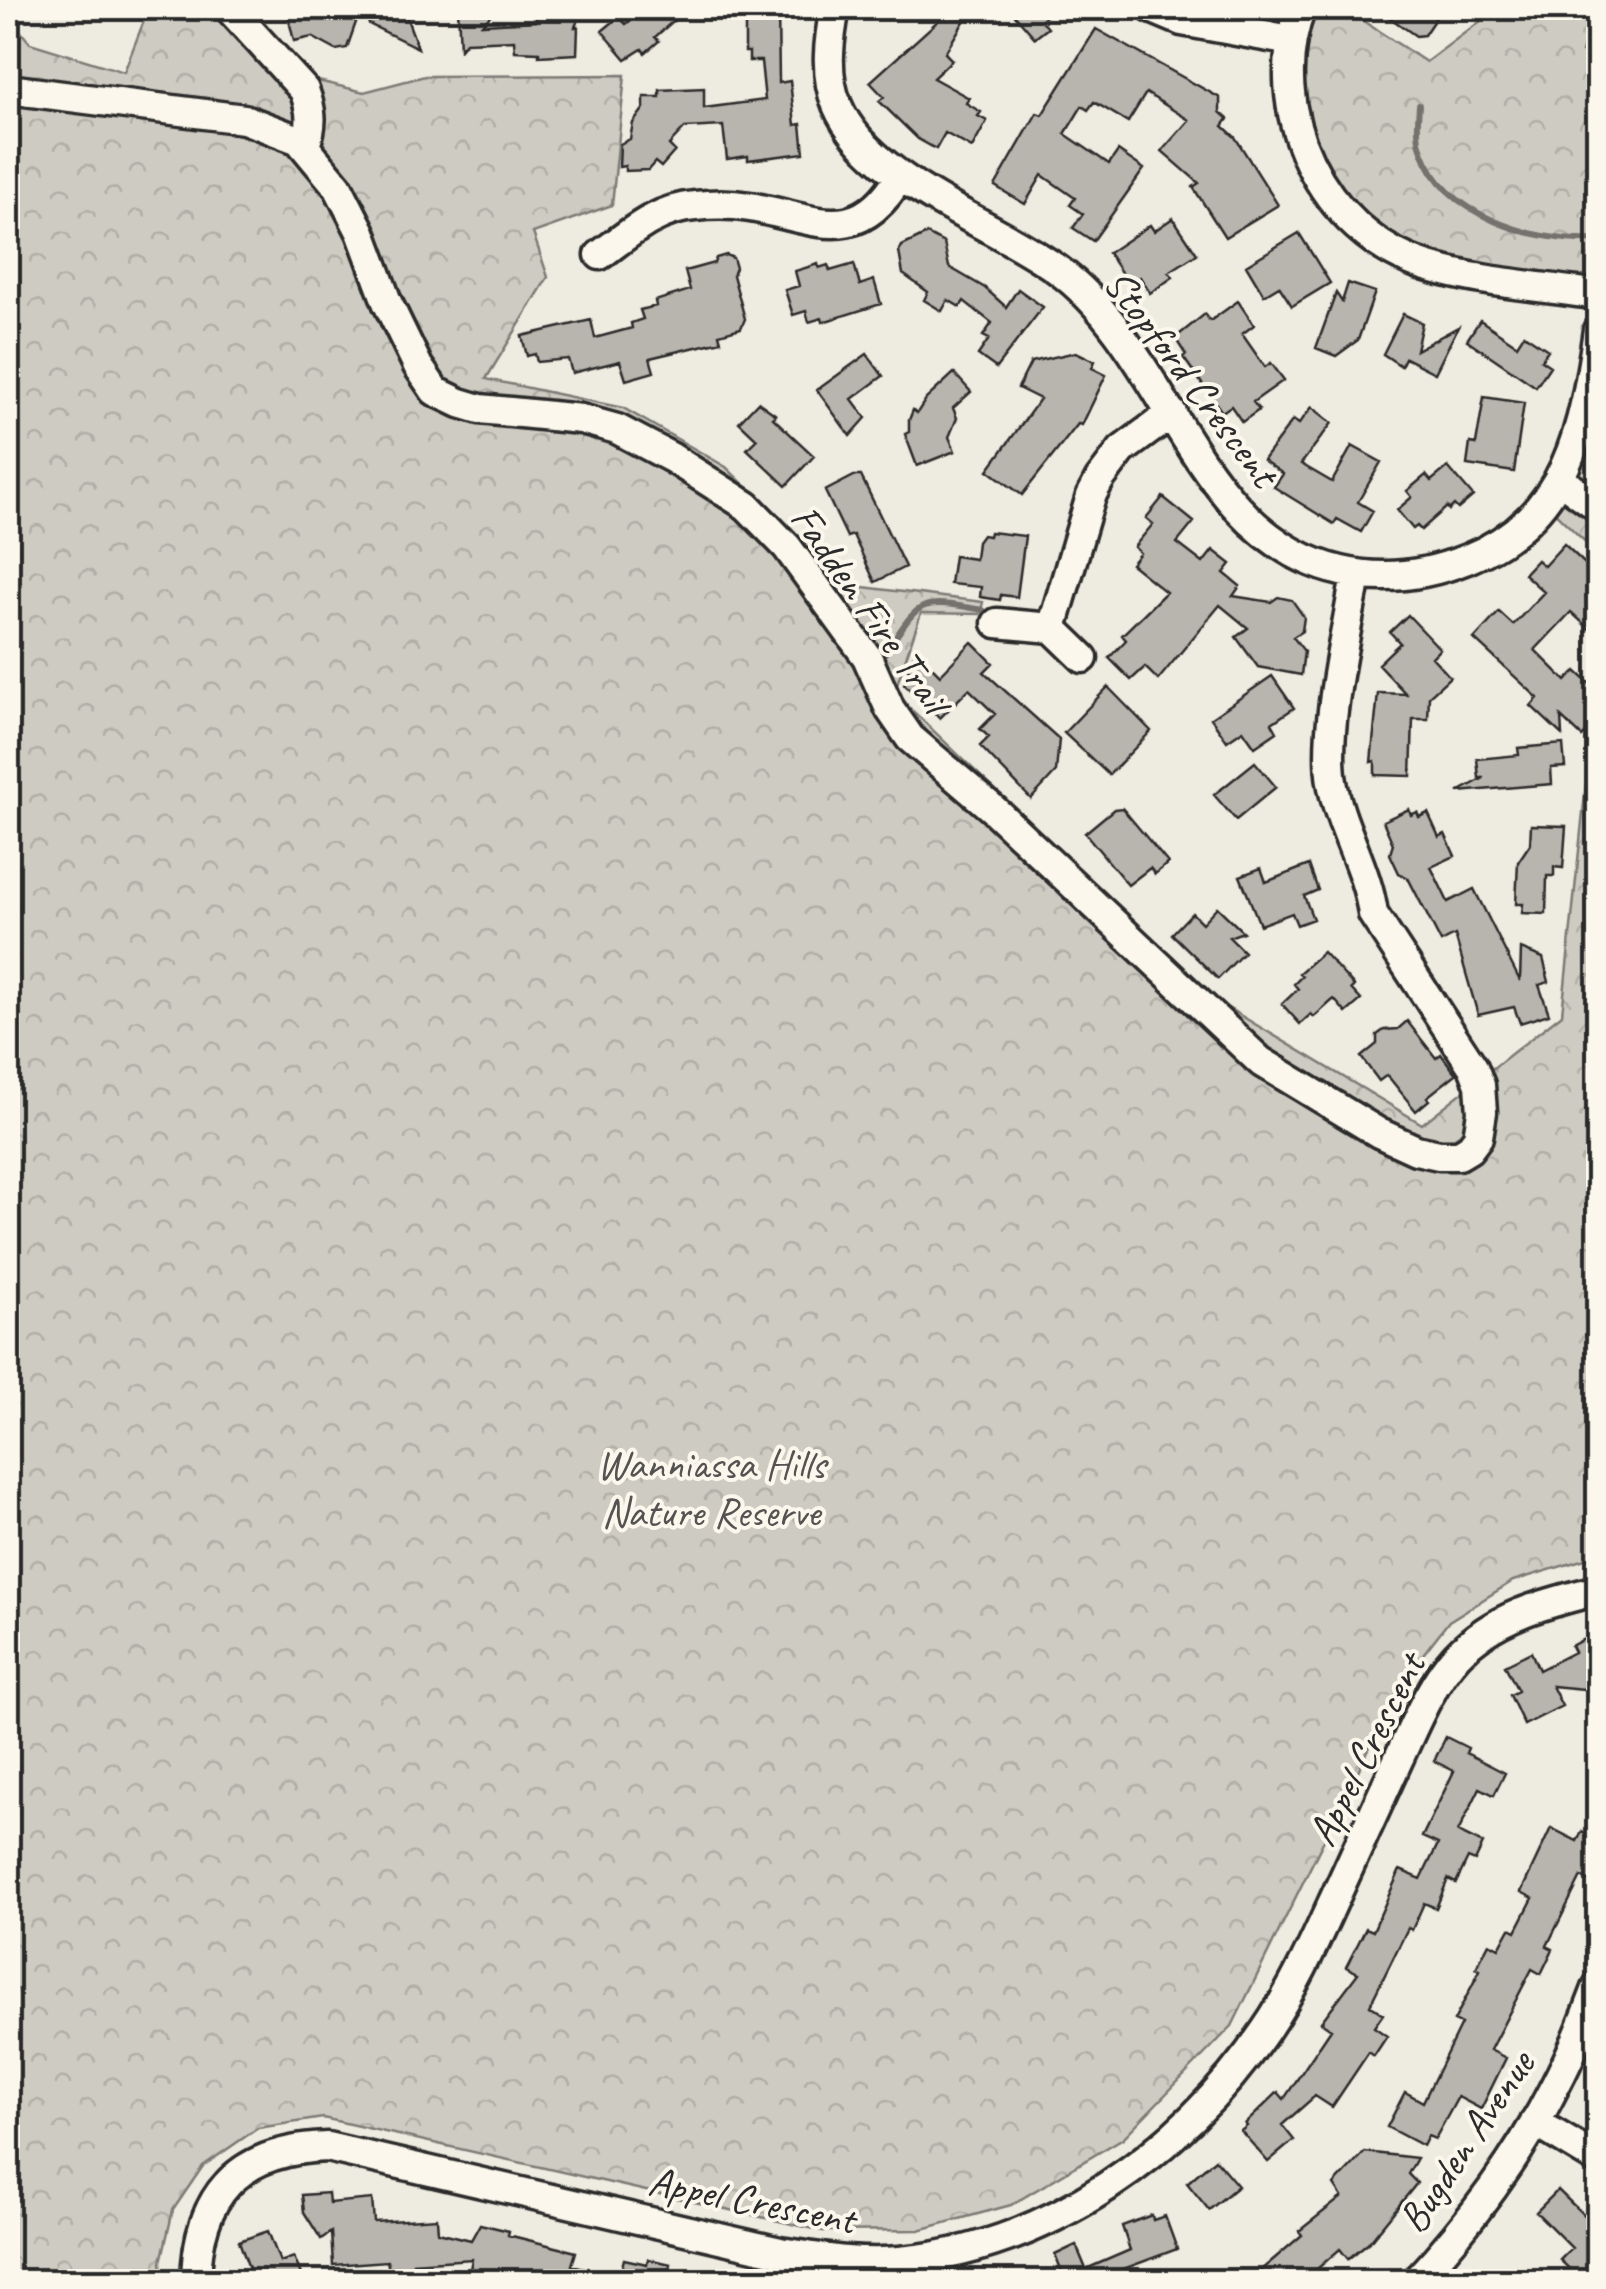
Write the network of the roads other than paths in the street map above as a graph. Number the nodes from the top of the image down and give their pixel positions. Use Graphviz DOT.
graph roads {
  1 [pos="229,8"];
  2 [pos="835,8"];
  3 [pos="1151,8"];
  4 [pos="1301,8"];
  5 [pos="1292,41"];
  6 [pos="8,89"];
  7 [pos="305,146"];
  8 [pos="900,176"];
  9 [pos="600,256"];
  10 [pos="1598,294"];
  11 [pos="1598,330"];
  12 [pos="1172,413"];
  13 [pos="1560,479"];
  14 [pos="1598,507"];
  15 [pos="1356,574"];
  16 [pos="998,622"];
  17 [pos="1052,628"];
  18 [pos="1083,658"];
  19 [pos="1598,1590"];
  20 [pos="1598,1986"];
  21 [pos="1535,2122"];
  22 [pos="1598,2160"];
  23 [pos="196,2282"];
  24 [pos="1415,2282"];
  1 -- 7 [label="street"];
  2 -- 8 [label="street, Stopford Crescent"];
  3 -- 5 [label="street"];
  4 -- 5 [label="street"];
  5 -- 10 [label="street"];
  6 -- 7 [label="street, Fadden Fire Trail"];
  7 -- 15 [label="street, Fadden Fire Trail"];
  8 -- 9 [label="street"];
  8 -- 12 [label="street, Stopford Crescent"];
  11 -- 13 [label="street, Stopford Crescent"];
  12 -- 15 [label="street, Stopford Crescent"];
  12 -- 17 [label="street"];
  13 -- 14 [label="street"];
  13 -- 15 [label="street, Stopford Crescent"];
  16 -- 17 [label="street"];
  17 -- 18 [label="street"];
  19 -- 23 [label="street, Appel Crescent"];
  20 -- 21 [label="street, Bugden Avenue"];
  21 -- 22 [label="street"];
  21 -- 24 [label="street, Bugden Avenue"];
}
